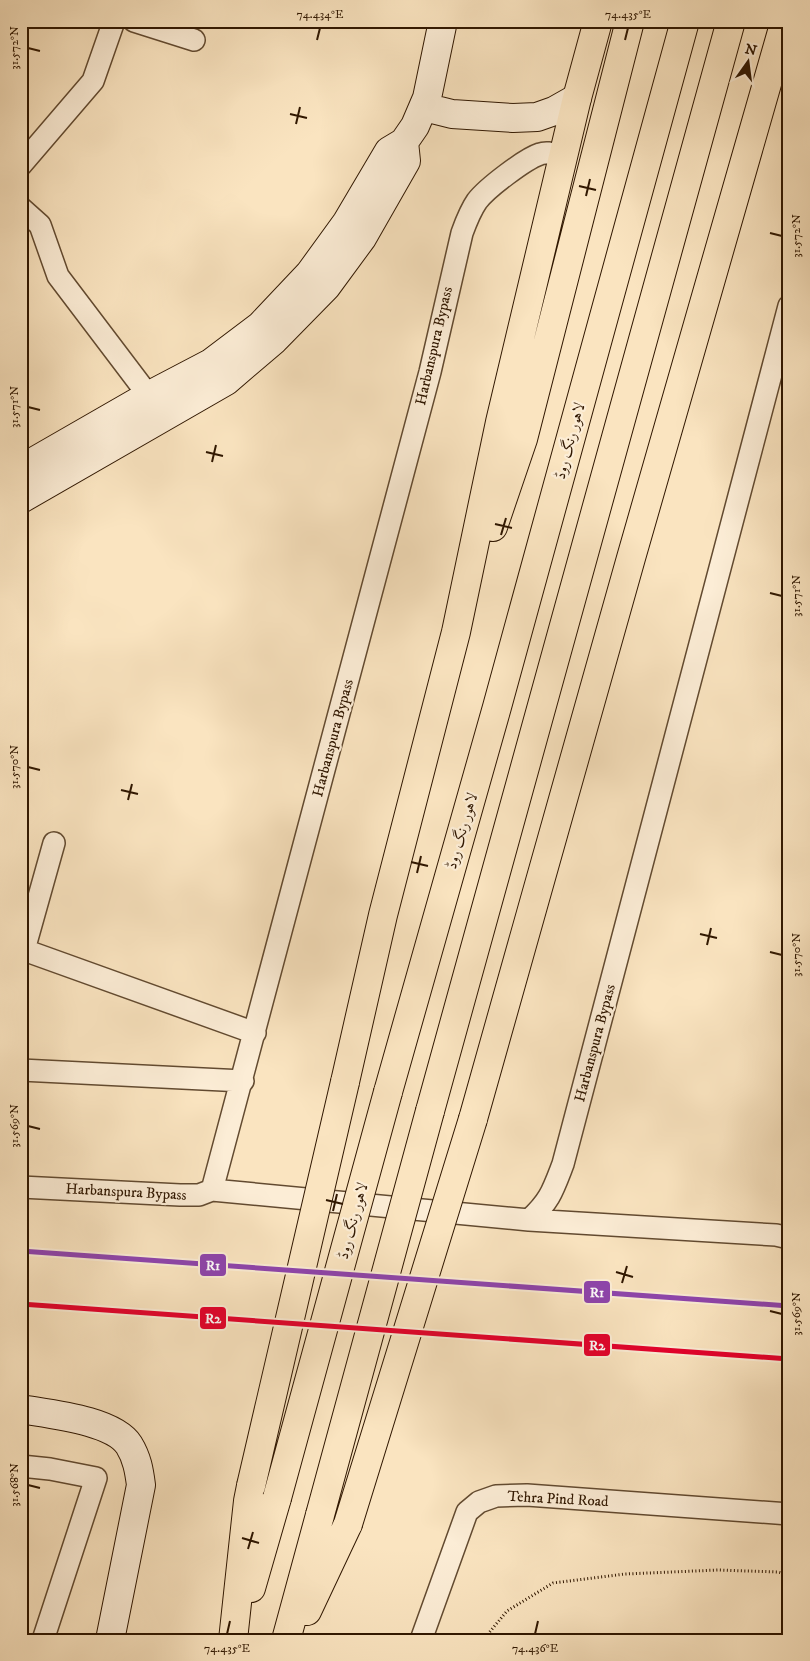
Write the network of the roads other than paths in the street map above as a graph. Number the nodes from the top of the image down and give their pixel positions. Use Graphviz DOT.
graph roads {
  1 [pos="114,21"];
  2 [pos="134,21"];
  3 [pos="443,21"];
  4 [pos="598,21"];
  5 [pos="630,21"];
  6 [pos="685,21"];
  7 [pos="731,21"];
  8 [pos="778,21"];
  9 [pos="784,21"];
  10 [pos="789,26"];
  11 [pos="194,40"];
  12 [pos="772,60"];
  13 [pos="577,98"];
  14 [pos="424,106"];
  15 [pos="404,142"];
  16 [pos="563,156"];
  17 [pos="21,165"];
  18 [pos="21,208"];
  19 [pos="789,306"];
  20 [pos="148,396"];
  21 [pos="165,417"];
  22 [pos="21,469"];
  23 [pos="21,499"];
  24 [pos="456,632"];
  25 [pos="54,844"];
  26 [pos="255,1033"];
  27 [pos="21,1070"];
  28 [pos="242,1081"];
  29 [pos="21,1187"];
  30 [pos="212,1190"];
  31 [pos="529,1220"];
  32 [pos="789,1238"];
  33 [pos="21,1408"];
  34 [pos="21,1466"];
  35 [pos="789,1514"];
  36 [pos="43,1640"];
  37 [pos="110,1640"];
  38 [pos="234,1640"];
  39 [pos="286,1640"];
  40 [pos="293,1640"];
  41 [pos="421,1640"];
  1 -- 17 [label="street"];
  2 -- 11 [label="street"];
  3 -- 14 [label="main road"];
  4 -- 13 [label="highway"];
  5 -- 24 [label="highway"];
  6 -- 38 [label="highway, لاہور رنگ روڈ, bridge"];
  7 -- 39 [label="highway, bridge"];
  8 -- 12 [label="highway"];
  9 -- 12 [label="highway"];
  10 -- 12 [label="highway"];
  12 -- 40 [label="highway, bridge"];
  13 -- 14 [label="main road"];
  13 -- 16 [label="highway"];
  14 -- 15 [label="main road"];
  15 -- 20 [label="main road"];
  15 -- 21 [label="main road"];
  16 -- 24 [label="highway"];
  16 -- 26 [label="street, Harbanspura Bypass"];
  18 -- 20 [label="street"];
  19 -- 31 [label="street, Harbanspura Bypass"];
  20 -- 21 [label="street"];
  20 -- 22 [label="main road"];
  21 -- 23 [label="main road"];
  24 -- 38 [label="highway, bridge"];
  25 -- 26 [label="street"];
  26 -- 28 [label="street, Harbanspura Bypass"];
  27 -- 28 [label="street"];
  28 -- 30 [label="street, Harbanspura Bypass"];
  29 -- 30 [label="street, Harbanspura Bypass"];
  30 -- 31 [label="street"];
  31 -- 32 [label="street"];
  33 -- 37 [label="main road"];
  34 -- 36 [label="street"];
  35 -- 41 [label="street, Tehra Pind Road"];
}
